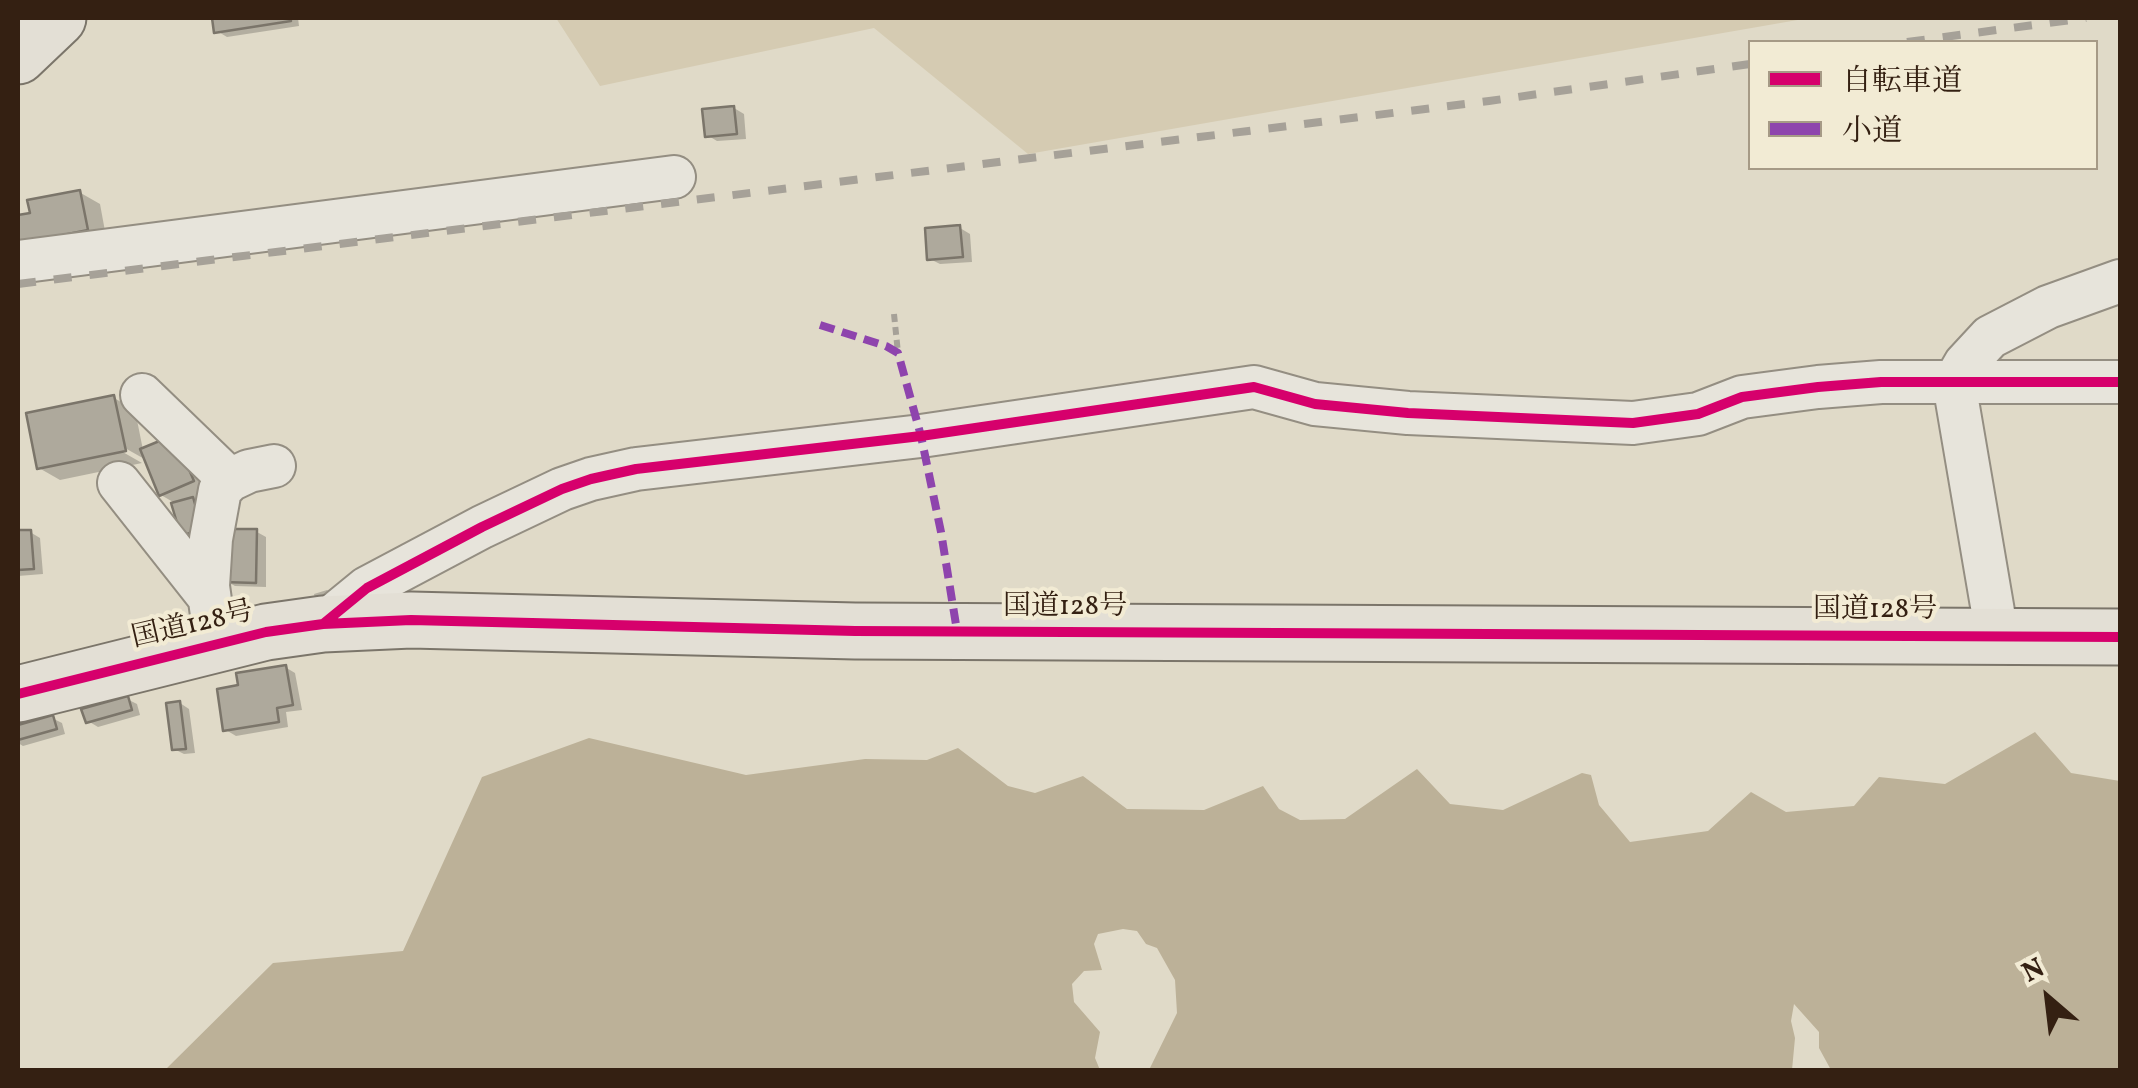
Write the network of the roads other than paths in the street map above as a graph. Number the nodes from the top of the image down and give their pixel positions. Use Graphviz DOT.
graph roads {
  1 [pos="58,18"];
  2 [pos="18,56"];
  3 [pos="674,177"];
  4 [pos="18,262"];
  5 [pos="2120,281"];
  6 [pos="2120,382"];
  7 [pos="1954,383"];
  8 [pos="142,395"];
  9 [pos="274,466"];
  10 [pos="230,480"];
  11 [pos="119,484"];
  12 [pos="212,621"];
  13 [pos="324,624"];
  14 [pos="1997,635"];
  15 [pos="2120,637"];
  16 [pos="18,694"];
  1 -- 2 [label="highway"];
  3 -- 4 [label="street"];
  5 -- 7 [label="street"];
  6 -- 7 [label="street"];
  7 -- 13 [label="street"];
  7 -- 14 [label="street"];
  8 -- 10 [label="street"];
  9 -- 10 [label="street"];
  10 -- 12 [label="street"];
  11 -- 12 [label="street"];
  12 -- 13 [label="highway, 国道128号"];
  12 -- 16 [label="highway, 国道128号"];
  13 -- 14 [label="highway, 国道128号"];
  14 -- 15 [label="highway, 国道128号"];
}
